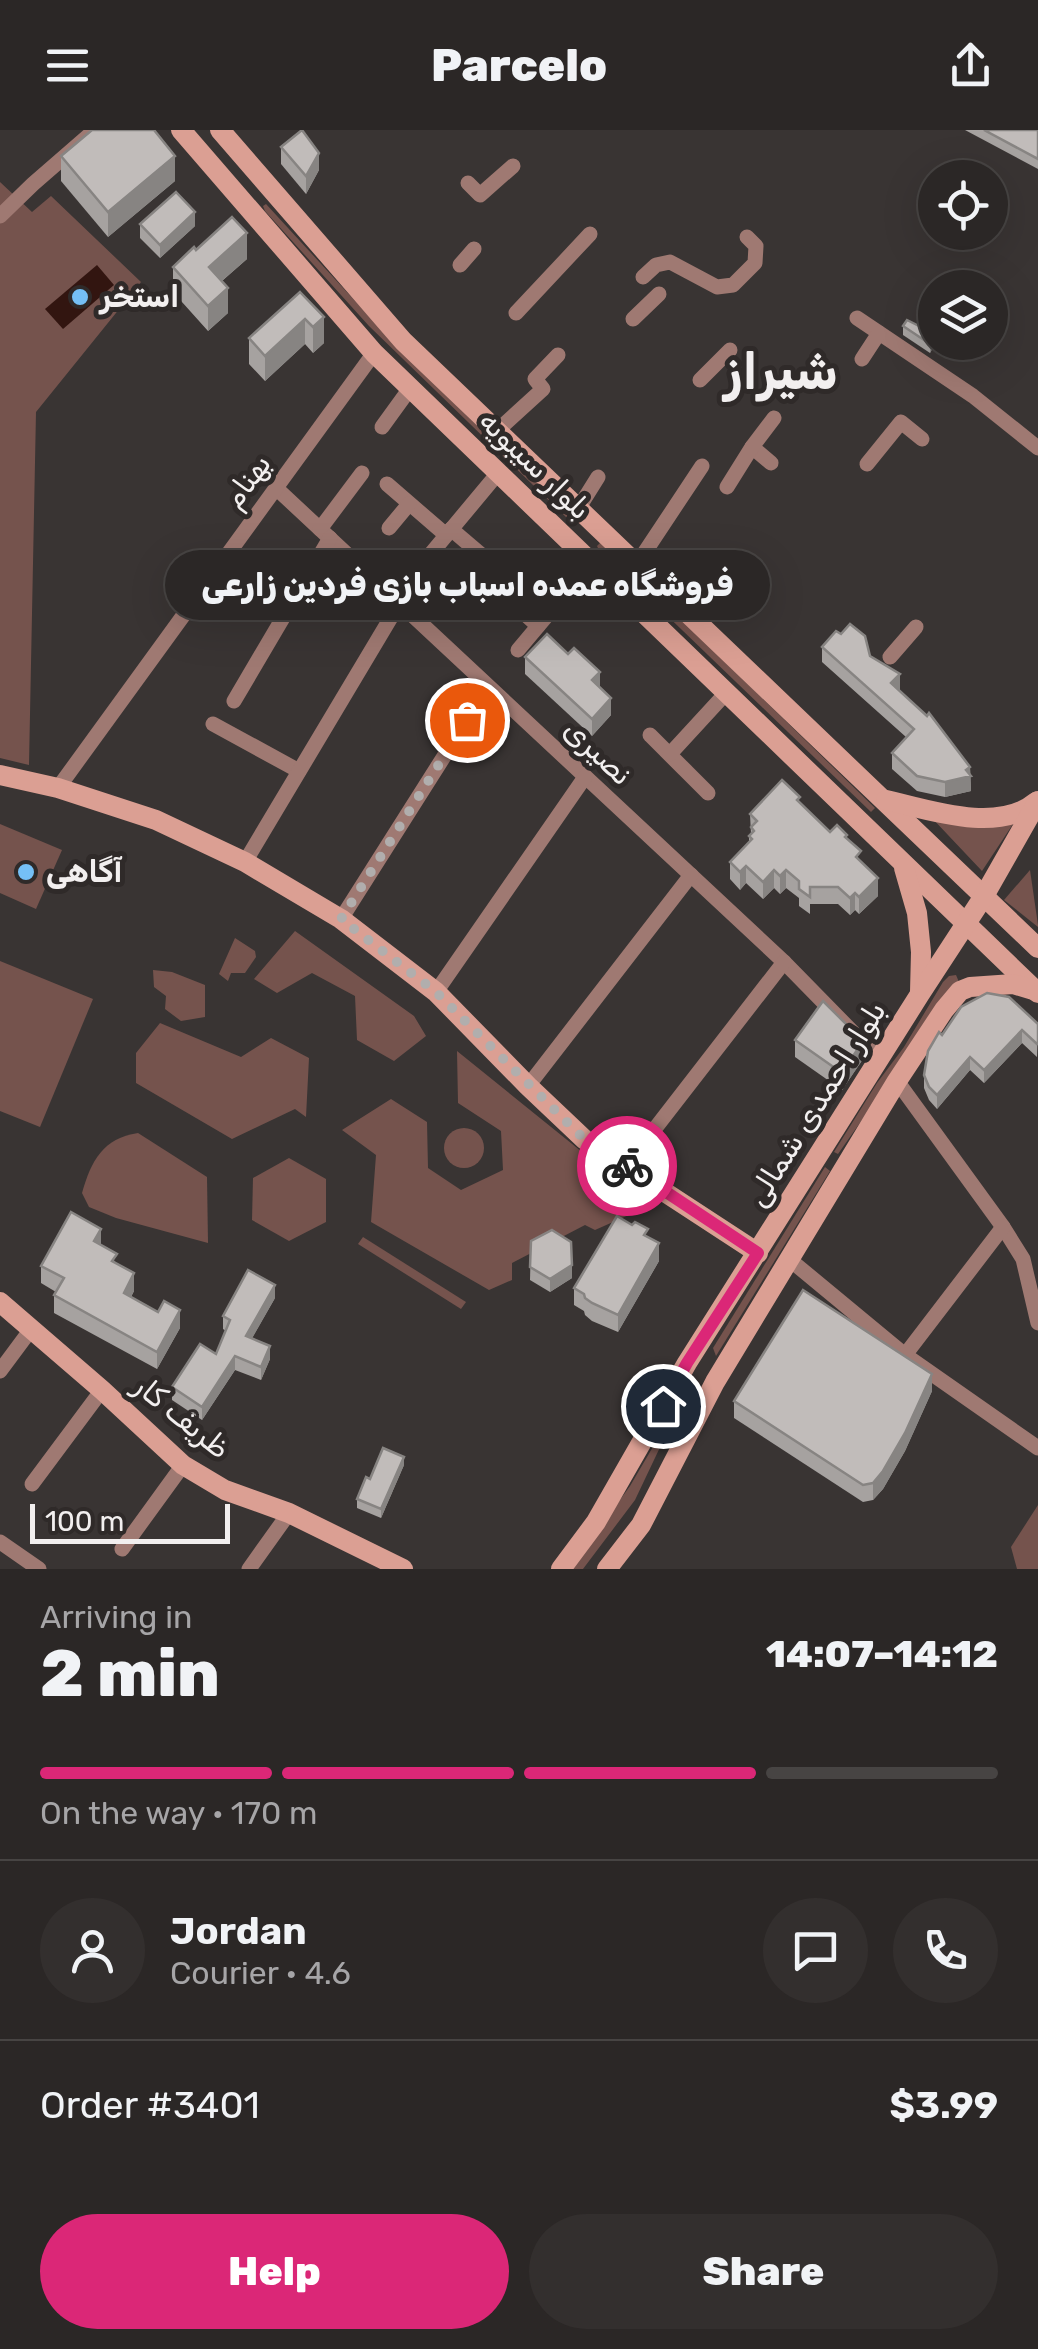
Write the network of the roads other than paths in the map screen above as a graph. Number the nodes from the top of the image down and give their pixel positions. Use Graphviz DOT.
graph roads {
  1 [pos="95,130"];
  2 [pos="180,130"];
  3 [pos="220,130"];
  4 [pos="512,166"];
  5 [pos="468,183"];
  6 [pos="269,186"];
  7 [pos="248,206"];
  8 [pos="0,216"];
  9 [pos="590,234"];
  10 [pos="747,237"];
  11 [pos="474,249"];
  12 [pos="460,265"];
  13 [pos="643,277"];
  14 [pos="660,294"];
  15 [pos="516,312"];
  16 [pos="858,318"];
  17 [pos="632,319"];
  18 [pos="879,333"];
  19 [pos="730,350"];
  20 [pos="374,352"];
  21 [pos="558,354"];
  22 [pos="862,358"];
  23 [pos="700,380"];
  24 [pos="410,388"];
  25 [pos="774,418"];
  26 [pos="382,427"];
  27 [pos="498,431"];
  28 [pos="922,438"];
  29 [pos="752,446"];
  30 [pos="1038,448"];
  31 [pos="771,464"];
  32 [pos="867,464"];
  33 [pos="702,466"];
  34 [pos="499,472"];
  35 [pos="362,473"];
  36 [pos="598,477"];
  37 [pos="387,484"];
  38 [pos="727,487"];
  39 [pos="276,488"];
  40 [pos="409,504"];
  41 [pos="578,509"];
  42 [pos="596,526"];
  43 [pos="389,528"];
  44 [pos="448,532"];
  45 [pos="325,534"];
  46 [pos="585,555"];
  47 [pos="637,564"];
  48 [pos="450,575"];
  49 [pos="504,575"];
  50 [pos="399,604"];
  51 [pos="516,606"];
  52 [pos="538,626"];
  53 [pos="916,627"];
  54 [pos="518,650"];
  55 [pos="890,657"];
  56 [pos="488,688"];
  57 [pos="727,692"];
  58 [pos="234,700"];
  59 [pos="213,724"];
  60 [pos="650,735"];
  61 [pos="670,754"];
  62 [pos="299,771"];
  63 [pos="0,775"];
  64 [pos="586,777"];
  65 [pos="58,788"];
  66 [pos="708,793"];
  67 [pos="882,799"];
  68 [pos="1038,801"];
  69 [pos="245,862"];
  70 [pos="902,862"];
  71 [pos="691,875"];
  72 [pos="984,896"];
  73 [pos="341,919"];
  74 [pos="966,925"];
  75 [pos="1038,948"];
  76 [pos="784,962"];
  77 [pos="436,992"];
  78 [pos="1036,992"];
  79 [pos="920,994"];
  80 [pos="880,1060"];
  81 [pos="897,1080"];
  82 [pos="528,1086"];
  83 [pos="626,1166"];
  84 [pos="1002,1226"];
  85 [pos="758,1253"];
  86 [pos="789,1259"];
  87 [pos="1023,1259"];
  88 [pos="1038,1270"];
  89 [pos="0,1302"];
  90 [pos="1038,1323"];
  91 [pos="32,1328"];
  92 [pos="905,1355"];
  93 [pos="687,1363"];
  94 [pos="0,1371"];
  95 [pos="714,1382"];
  96 [pos="102,1390"];
  97 [pos="1038,1448"];
  98 [pos="183,1465"];
  99 [pos="32,1484"];
  100 [pos="289,1513"];
  101 [pos="0,1542"];
  102 [pos="122,1548"];
  103 [pos="39,1569"];
  104 [pos="249,1569"];
  105 [pos="403,1569"];
  106 [pos="560,1569"];
  107 [pos="607,1569"];
  1 -- 8 [label="street"];
  2 -- 7 [label="main road, بلوار سیبویه"];
  3 -- 6 [label="main road, بلوار سیبویه"];
  4 -- 5 [label="street"];
  6 -- 7 [label="main road"];
  6 -- 27 [label="main road, بلوار سیبویه"];
  7 -- 20 [label="main road, بلوار سیبویه"];
  9 -- 15 [label="street"];
  10 -- 13 [label="street"];
  11 -- 12 [label="street"];
  14 -- 17 [label="street"];
  16 -- 18 [label="street"];
  18 -- 22 [label="street"];
  18 -- 30 [label="street"];
  19 -- 23 [label="street"];
  20 -- 24 [label="main road, بلوار سیبویه"];
  20 -- 39 [label="street, بهنام"];
  21 -- 27 [label="street"];
  24 -- 26 [label="street"];
  24 -- 34 [label="main road, بلوار سیبویه"];
  25 -- 29 [label="street"];
  27 -- 41 [label="main road, بلوار سیبویه"];
  28 -- 32 [label="street"];
  29 -- 31 [label="street"];
  29 -- 38 [label="street"];
  33 -- 47 [label="street"];
  34 -- 44 [label="street"];
  34 -- 46 [label="main road, بلوار سیبویه"];
  35 -- 45 [label="street"];
  36 -- 41 [label="street"];
  37 -- 40 [label="street"];
  39 -- 45 [label="street, نصیری"];
  39 -- 65 [label="street, بهنام"];
  40 -- 43 [label="street"];
  40 -- 44 [label="street"];
  41 -- 42 [label="main road, بلوار سیبویه"];
  42 -- 46 [label="main road"];
  42 -- 47 [label="main road, بلوار سیبویه"];
  44 -- 48 [label="street"];
  44 -- 49 [label="street"];
  45 -- 50 [label="street, نصیری"];
  45 -- 58 [label="street"];
  46 -- 52 [label="street"];
  46 -- 57 [label="main road, بلوار سیبویه"];
  47 -- 67 [label="main road, بلوار سیبویه"];
  50 -- 56 [label="street, نصیری"];
  50 -- 62 [label="street"];
  51 -- 52 [label="street"];
  52 -- 54 [label="street"];
  53 -- 55 [label="street"];
  56 -- 64 [label="street, نصیری"];
  56 -- 73 [label="street"];
  57 -- 61 [label="street"];
  57 -- 70 [label="main road, بلوار سیبویه"];
  59 -- 62 [label="street"];
  60 -- 61 [label="street"];
  61 -- 66 [label="street"];
  62 -- 69 [label="street"];
  63 -- 65 [label="main road"];
  64 -- 71 [label="street, نصیری"];
  64 -- 77 [label="street"];
  65 -- 69 [label="main road"];
  67 -- 68 [label="main road"];
  67 -- 72 [label="main road, بلوار سیبویه"];
  68 -- 72 [label="main road, بلوار احمدی شمالی"];
  69 -- 73 [label="main road"];
  70 -- 74 [label="main road, بلوار سیبویه"];
  70 -- 79 [label="main road"];
  71 -- 76 [label="street, نصیری"];
  71 -- 82 [label="street"];
  72 -- 74 [label="main road, بلوار احمدی شمالی"];
  72 -- 75 [label="main road, بلوار سیبویه"];
  73 -- 77 [label="main road"];
  74 -- 78 [label="main road, بلوار سیبویه"];
  74 -- 79 [label="main road, بلوار احمدی شمالی"];
  76 -- 80 [label="street, نصیری"];
  76 -- 83 [label="street"];
  77 -- 82 [label="main road"];
  78 -- 81 [label="main road, بلوار احمدی شمالی"];
  79 -- 80 [label="main road, بلوار احمدی شمالی"];
  80 -- 85 [label="main road, بلوار احمدی شمالی"];
  81 -- 84 [label="street"];
  81 -- 86 [label="main road, بلوار احمدی شمالی"];
  82 -- 83 [label="main road"];
  83 -- 85 [label="main road"];
  84 -- 87 [label="street"];
  84 -- 92 [label="street"];
  85 -- 93 [label="main road, بلوار احمدی شمالی"];
  86 -- 92 [label="street"];
  86 -- 95 [label="main road, بلوار احمدی شمالی"];
  87 -- 88 [label="street"];
  87 -- 90 [label="street"];
  89 -- 91 [label="main road, ظریف کار"];
  91 -- 94 [label="street"];
  91 -- 96 [label="main road, ظریف کار"];
  92 -- 97 [label="street"];
  93 -- 95 [label="main road"];
  93 -- 106 [label="main road, بلوار احمدی شمالی"];
  95 -- 107 [label="main road, بلوار احمدی شمالی"];
  96 -- 98 [label="main road, ظریف کار"];
  96 -- 99 [label="street"];
  98 -- 100 [label="main road, ظریف کار"];
  98 -- 102 [label="street"];
  100 -- 104 [label="street"];
  100 -- 105 [label="main road, ظریف کار"];
  101 -- 103 [label="street"];
}
